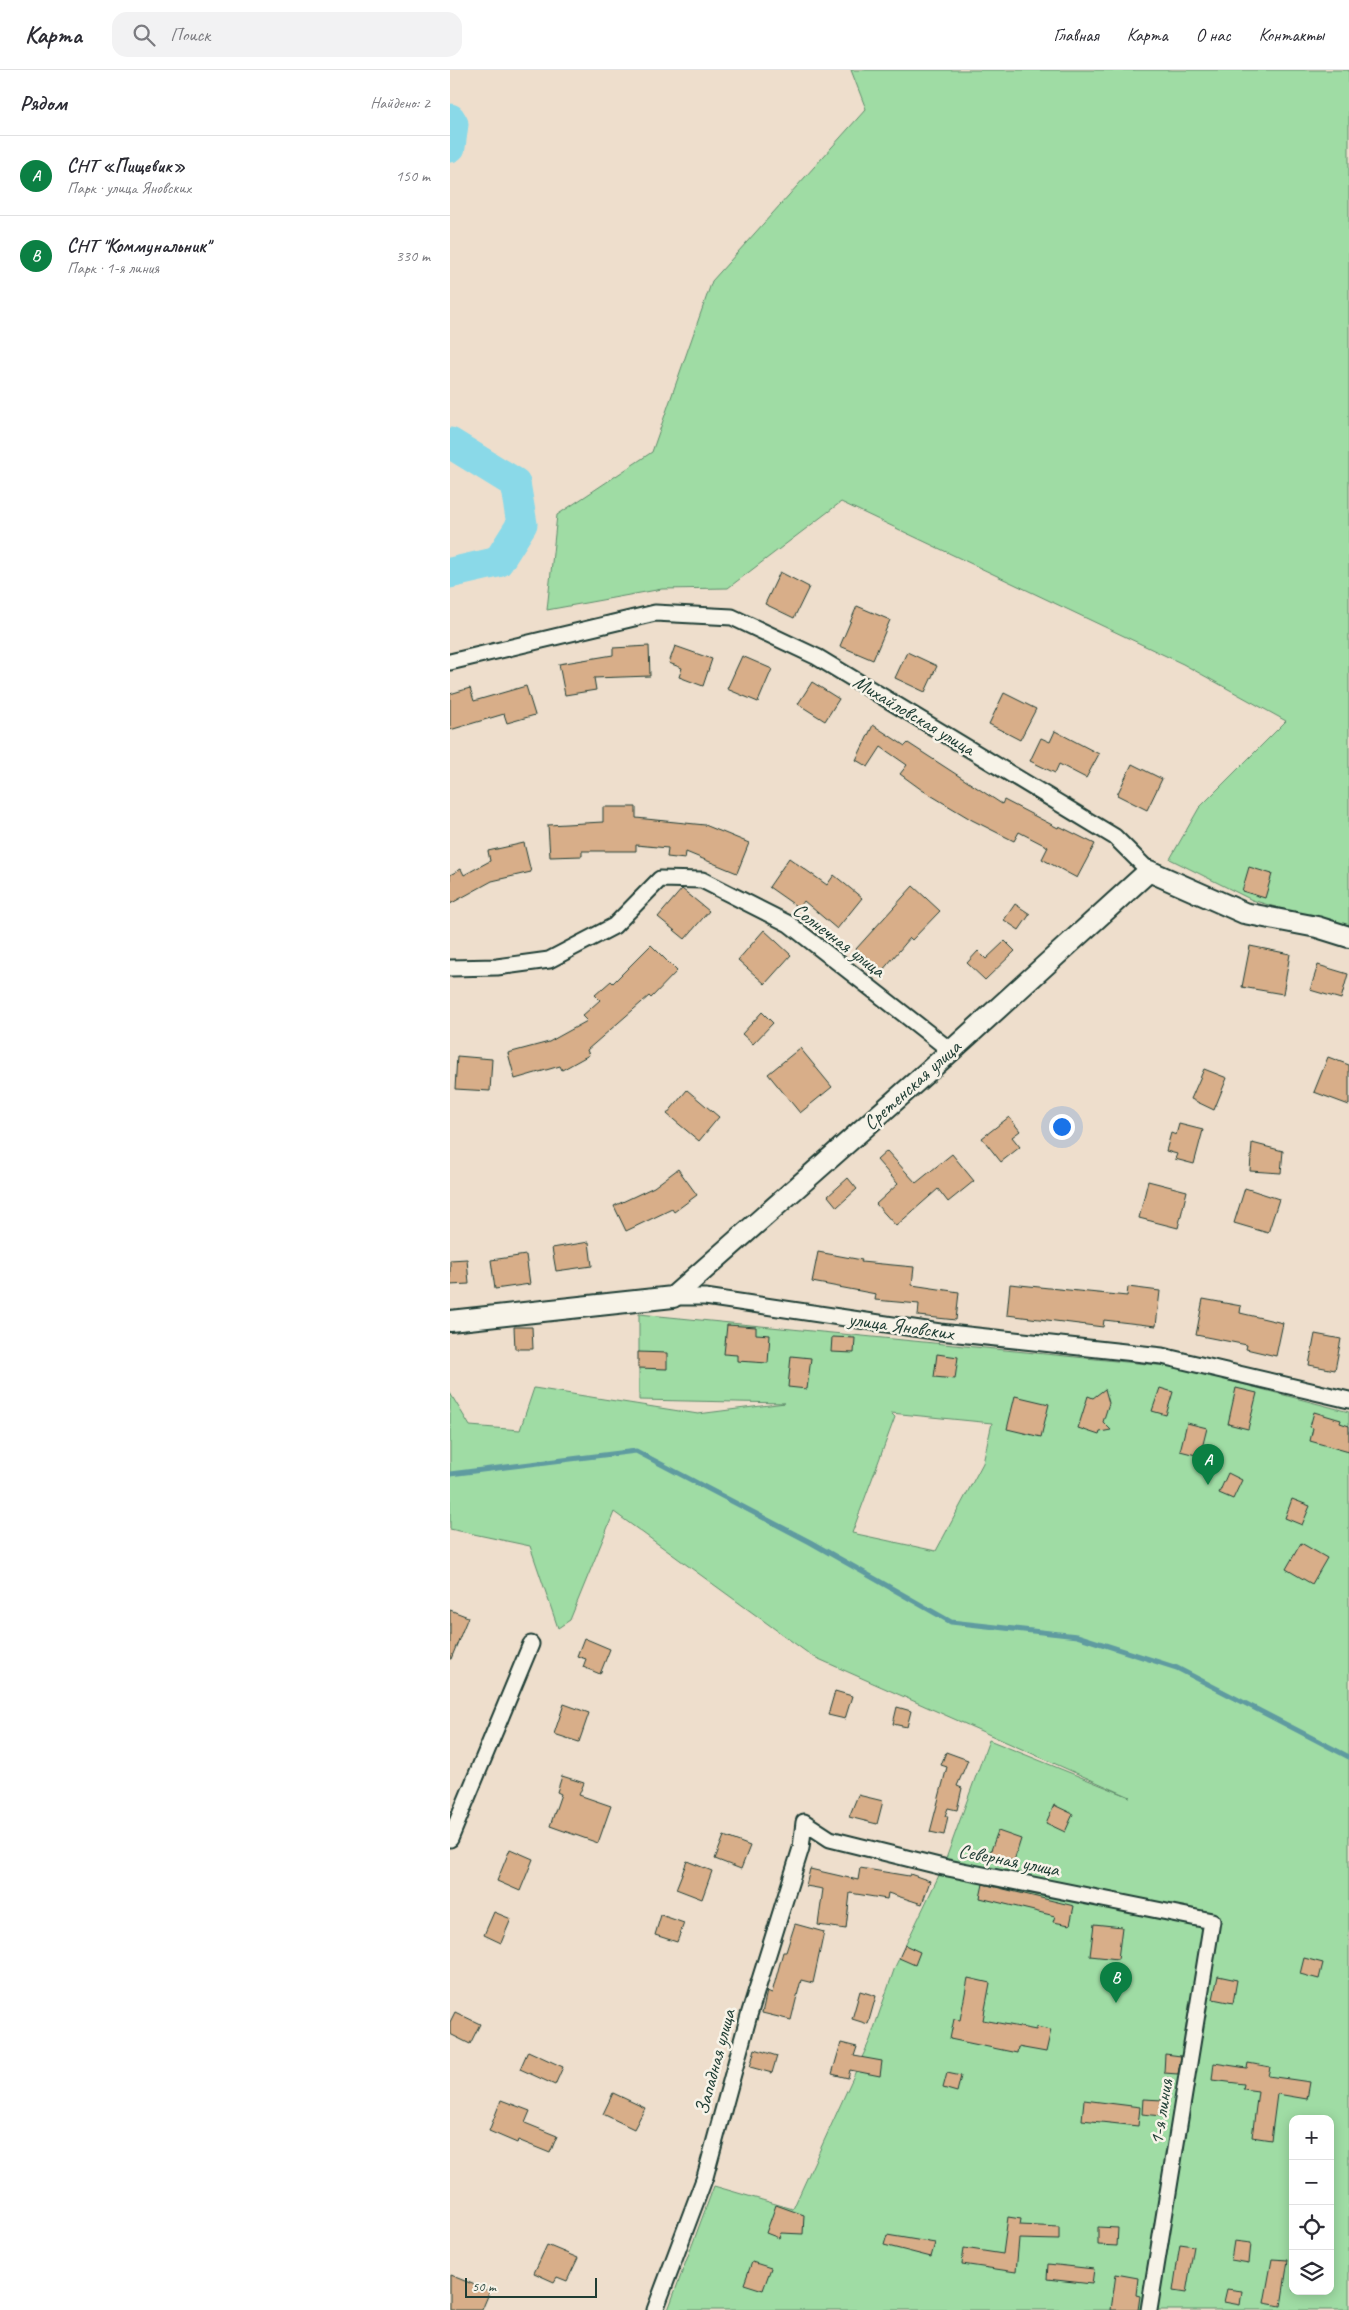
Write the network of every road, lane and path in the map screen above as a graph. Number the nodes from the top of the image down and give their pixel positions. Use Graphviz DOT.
graph roads {
  1 [pos="450,662"];
  2 [pos="1150,871"];
  3 [pos="1349,937"];
  4 [pos="450,968"];
  5 [pos="951,1052"];
  6 [pos="673,1297"];
  7 [pos="450,1321"];
  8 [pos="1349,1400"];
  9 [pos="531,1644"];
  10 [pos="804,1822"];
  11 [pos="450,1840"];
  12 [pos="1212,1921"];
  13 [pos="655,2310"];
  14 [pos="1149,2310"];
  1 -- 2 [label="street, Михайловская улица"];
  2 -- 3 [label="street, Михайловская улица"];
  2 -- 5 [label="street, Сретенская улица"];
  4 -- 5 [label="street, Солнечная улица"];
  5 -- 6 [label="street, Сретенская улица"];
  6 -- 7 [label="street, улица Яновских"];
  6 -- 8 [label="street, улица Яновских"];
  9 -- 11 [label="street"];
  10 -- 12 [label="street, Северная улица"];
  10 -- 13 [label="street, Западная улица"];
  12 -- 14 [label="street, 1-я линия"];
}
